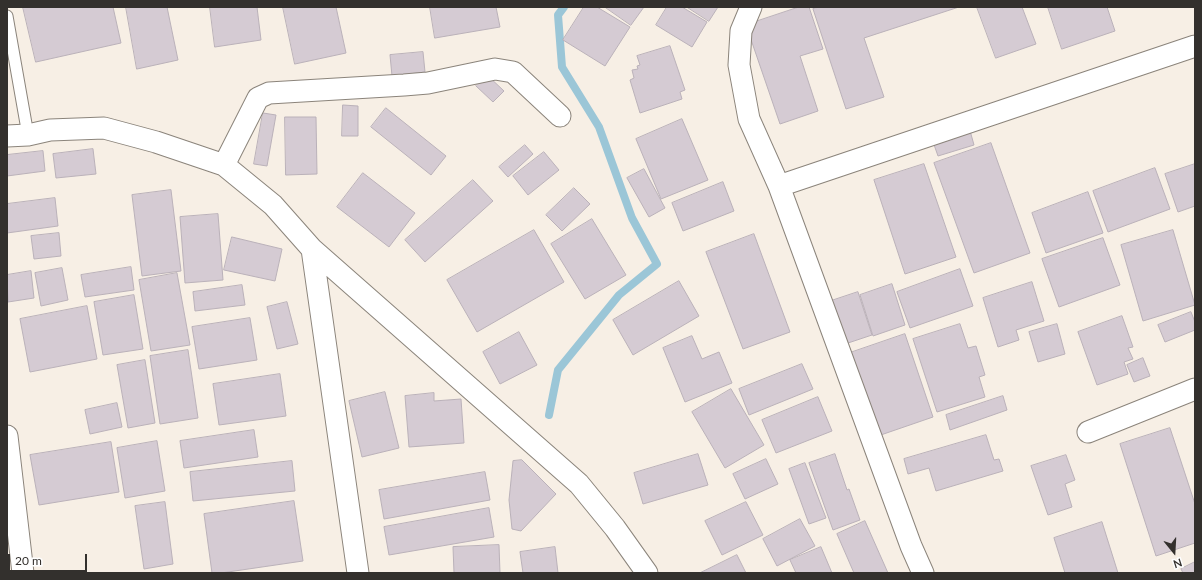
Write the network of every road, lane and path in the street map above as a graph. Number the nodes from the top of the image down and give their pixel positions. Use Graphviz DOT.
graph roads {
  1 [pos="751,7"];
  2 [pos="7,16"];
  3 [pos="1195,46"];
  4 [pos="560,116"];
  5 [pos="28,135"];
  6 [pos="7,136"];
  7 [pos="224,165"];
  8 [pos="779,186"];
  9 [pos="312,249"];
  10 [pos="1195,389"];
  11 [pos="1088,432"];
  12 [pos="7,436"];
  13 [pos="9,468"];
  14 [pos="23,573"];
  15 [pos="358,573"];
  16 [pos="647,573"];
  17 [pos="923,573"];
  1 -- 8 [label="street"];
  2 -- 5 [label="lane"];
  3 -- 8 [label="street"];
  4 -- 7 [label="street"];
  5 -- 6 [label="street"];
  5 -- 7 [label="street"];
  7 -- 9 [label="street"];
  8 -- 17 [label="street"];
  9 -- 15 [label="street"];
  9 -- 16 [label="street"];
  10 -- 11 [label="street"];
  12 -- 13 [label="street"];
  13 -- 14 [label="street"];
}
